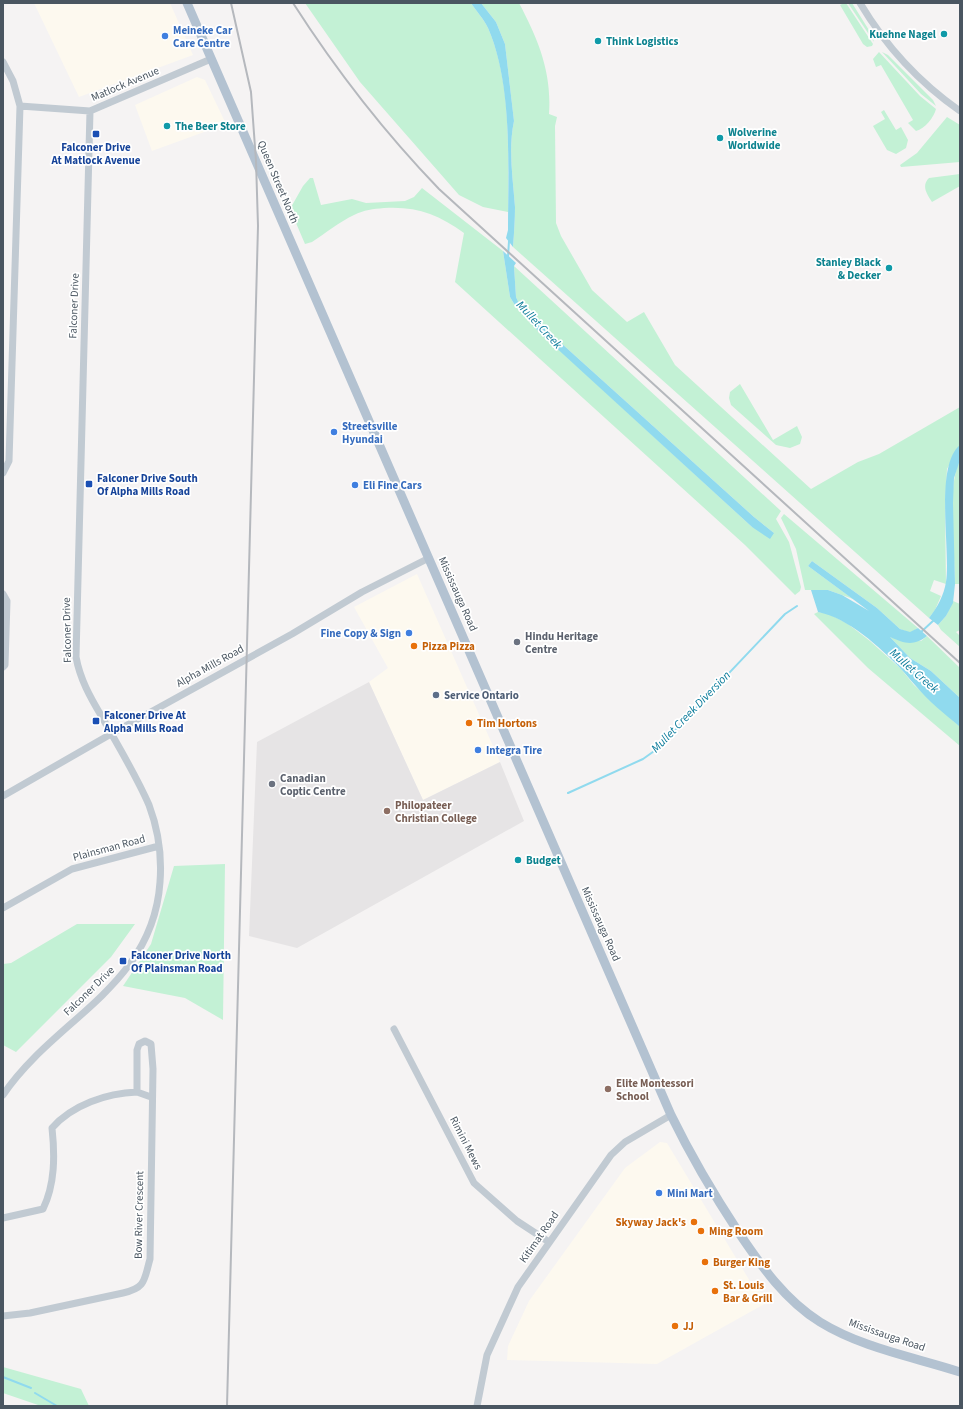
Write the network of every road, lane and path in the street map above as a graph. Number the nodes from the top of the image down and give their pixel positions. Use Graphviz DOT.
graph roads {
  1 [pos="187,3"];
  2 [pos="860,3"];
  3 [pos="211,60"];
  4 [pos="3,62"];
  5 [pos="20,106"];
  6 [pos="90,111"];
  7 [pos="960,111"];
  8 [pos="347,370"];
  9 [pos="3,473"];
  10 [pos="429,558"];
  11 [pos="3,594"];
  12 [pos="3,667"];
  13 [pos="111,734"];
  14 [pos="3,796"];
  15 [pos="159,846"];
  16 [pos="3,908"];
  17 [pos="394,1029"];
  18 [pos="137,1092"];
  19 [pos="3,1095"];
  20 [pos="151,1097"];
  21 [pos="671,1115"];
  22 [pos="3,1218"];
  23 [pos="549,1242"];
  24 [pos="3,1316"];
  25 [pos="960,1372"];
  26 [pos="477,1406"];
  1 -- 3 [label="main road, Queen Street North"];
  2 -- 7 [label="street"];
  3 -- 6 [label="street, Matlock Avenue"];
  3 -- 8 [label="main road, Queen Street North"];
  4 -- 5 [label="street"];
  5 -- 6 [label="street, Matlock Avenue"];
  5 -- 9 [label="street"];
  6 -- 13 [label="street, Falconer Drive"];
  8 -- 10 [label="main road, Mississauga Road"];
  10 -- 13 [label="street, Alpha Mills Road"];
  10 -- 21 [label="main road, Mississauga Road"];
  11 -- 12 [label="street"];
  13 -- 14 [label="street, Alpha Mills Road"];
  13 -- 15 [label="street, Falconer Drive"];
  15 -- 16 [label="street, Plainsman Road"];
  15 -- 19 [label="street, Falconer Drive"];
  17 -- 23 [label="street, Rimini Mews"];
  18 -- 20 [label="street"];
  18 -- 20 [label="street, Bow River Crescent"];
  18 -- 22 [label="street"];
  20 -- 24 [label="street, Bow River Crescent"];
  21 -- 23 [label="street, Kitimat Road"];
  21 -- 25 [label="main road, Mississauga Road"];
  23 -- 26 [label="street, Kitimat Road"];
}
